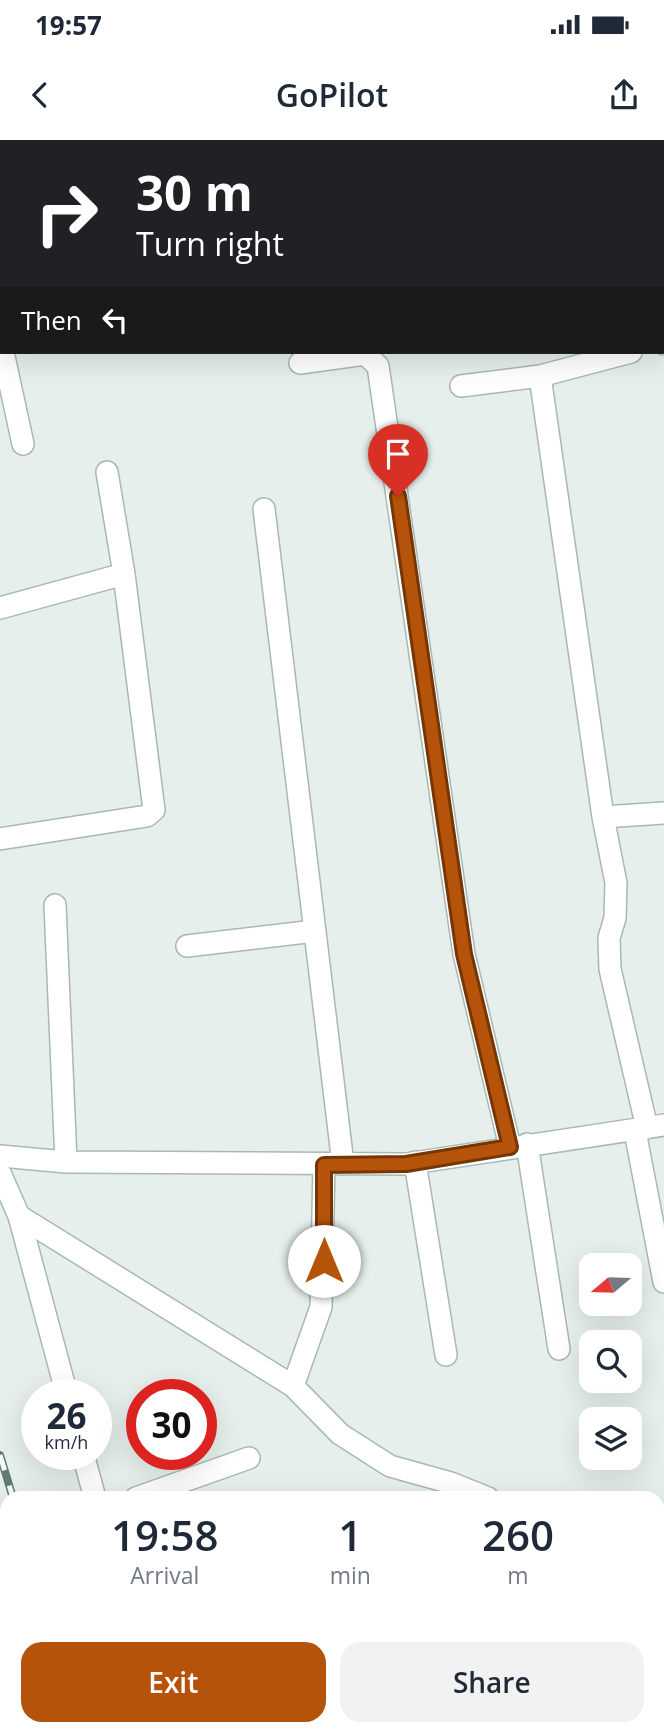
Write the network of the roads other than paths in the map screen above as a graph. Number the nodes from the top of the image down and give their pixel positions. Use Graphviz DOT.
graph roads {
  1 [pos="4,354"];
  2 [pos="605,355"];
  3 [pos="300,363"];
  4 [pos="540,376"];
  5 [pos="461,386"];
  6 [pos="23,444"];
  7 [pos="107,472"];
  8 [pos="264,509"];
  9 [pos="124,574"];
  10 [pos="0,608"];
  11 [pos="664,813"];
  12 [pos="603,817"];
  13 [pos="0,839"];
  14 [pos="55,905"];
  15 [pos="315,931"];
  16 [pos="187,946"];
  17 [pos="649,1128"];
  18 [pos="519,1145"];
  19 [pos="0,1156"];
  20 [pos="66,1162"];
  21 [pos="415,1162"];
  22 [pos="334,1164"];
  23 [pos="0,1173"];
  24 [pos="19,1216"];
  25 [pos="664,1282"];
  26 [pos="559,1349"];
  27 [pos="446,1354"];
  28 [pos="63,1379"];
  29 [pos="293,1386"];
  30 [pos="249,1458"];
  31 [pos="87,1470"];
  32 [pos="93,1491"];
  33 [pos="156,1491"];
  34 [pos="471,1491"];
  1 -- 6 [label="street"];
  2 -- 4 [label="street"];
  3 -- 18 [label="street"];
  4 -- 5 [label="street"];
  4 -- 12 [label="street"];
  7 -- 9 [label="street"];
  8 -- 15 [label="street"];
  9 -- 10 [label="street"];
  9 -- 13 [label="street"];
  11 -- 12 [label="street"];
  12 -- 17 [label="street"];
  14 -- 20 [label="street"];
  15 -- 16 [label="street"];
  15 -- 22 [label="street"];
  17 -- 18 [label="street"];
  17 -- 25 [label="street"];
  18 -- 21 [label="street"];
  18 -- 26 [label="street"];
  19 -- 20 [label="street"];
  20 -- 22 [label="street"];
  21 -- 22 [label="street"];
  21 -- 27 [label="street"];
  22 -- 29 [label="street"];
  23 -- 24 [label="street"];
  24 -- 28 [label="street"];
  24 -- 29 [label="street"];
  29 -- 34 [label="street"];
  30 -- 33 [label="street"];
  31 -- 32 [label="street"];
}
